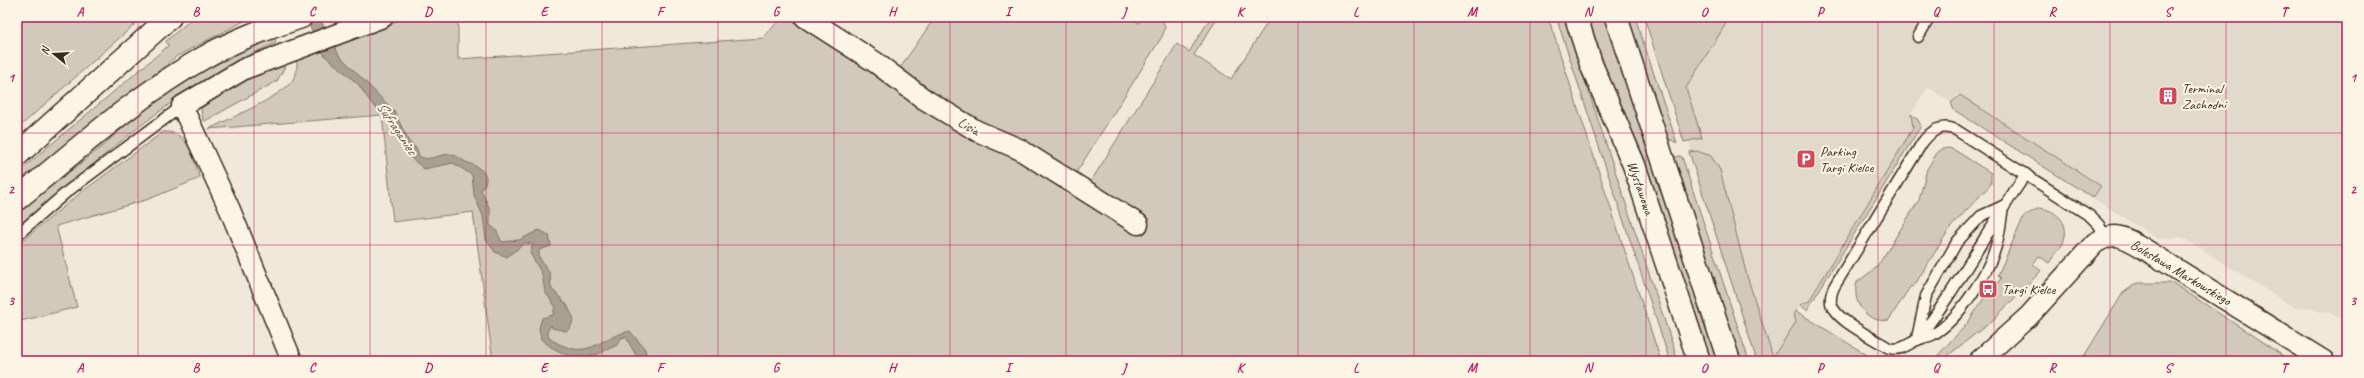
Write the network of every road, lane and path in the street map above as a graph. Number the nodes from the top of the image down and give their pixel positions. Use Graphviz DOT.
graph roads {
  1 [pos="170,17"];
  2 [pos="301,17"];
  3 [pos="383,17"];
  4 [pos="805,17"];
  5 [pos="1576,17"];
  6 [pos="1616,17"];
  7 [pos="1930,17"];
  8 [pos="1918,37"];
  9 [pos="182,106"];
  10 [pos="17,155"];
  11 [pos="2026,174"];
  12 [pos="17,198"];
  13 [pos="2003,206"];
  14 [pos="1138,224"];
  15 [pos="17,235"];
  16 [pos="2105,237"];
  17 [pos="1917,340"];
  18 [pos="292,361"];
  19 [pos="1699,361"];
  20 [pos="1729,361"];
  21 [pos="1979,361"];
  22 [pos="2324,361"];
  1 -- 10 [label="main road"];
  2 -- 12 [label="main road"];
  3 -- 9 [label="street"];
  4 -- 14 [label="street, Lisia"];
  5 -- 19 [label="main road, Wystawowa"];
  6 -- 20 [label="main road, Wystawowa"];
  7 -- 8 [label="lane"];
  9 -- 15 [label="lane"];
  9 -- 18 [label="street"];
  11 -- 13 [label="lane"];
  11 -- 16 [label="lane"];
  11 -- 17 [label="lane"];
  13 -- 17 [label="lane"];
  13 -- 17 [label="lane"];
  13 -- 17 [label="lane"];
  16 -- 21 [label="street"];
  16 -- 22 [label="street, Bolesława Markowskiego"];
}
